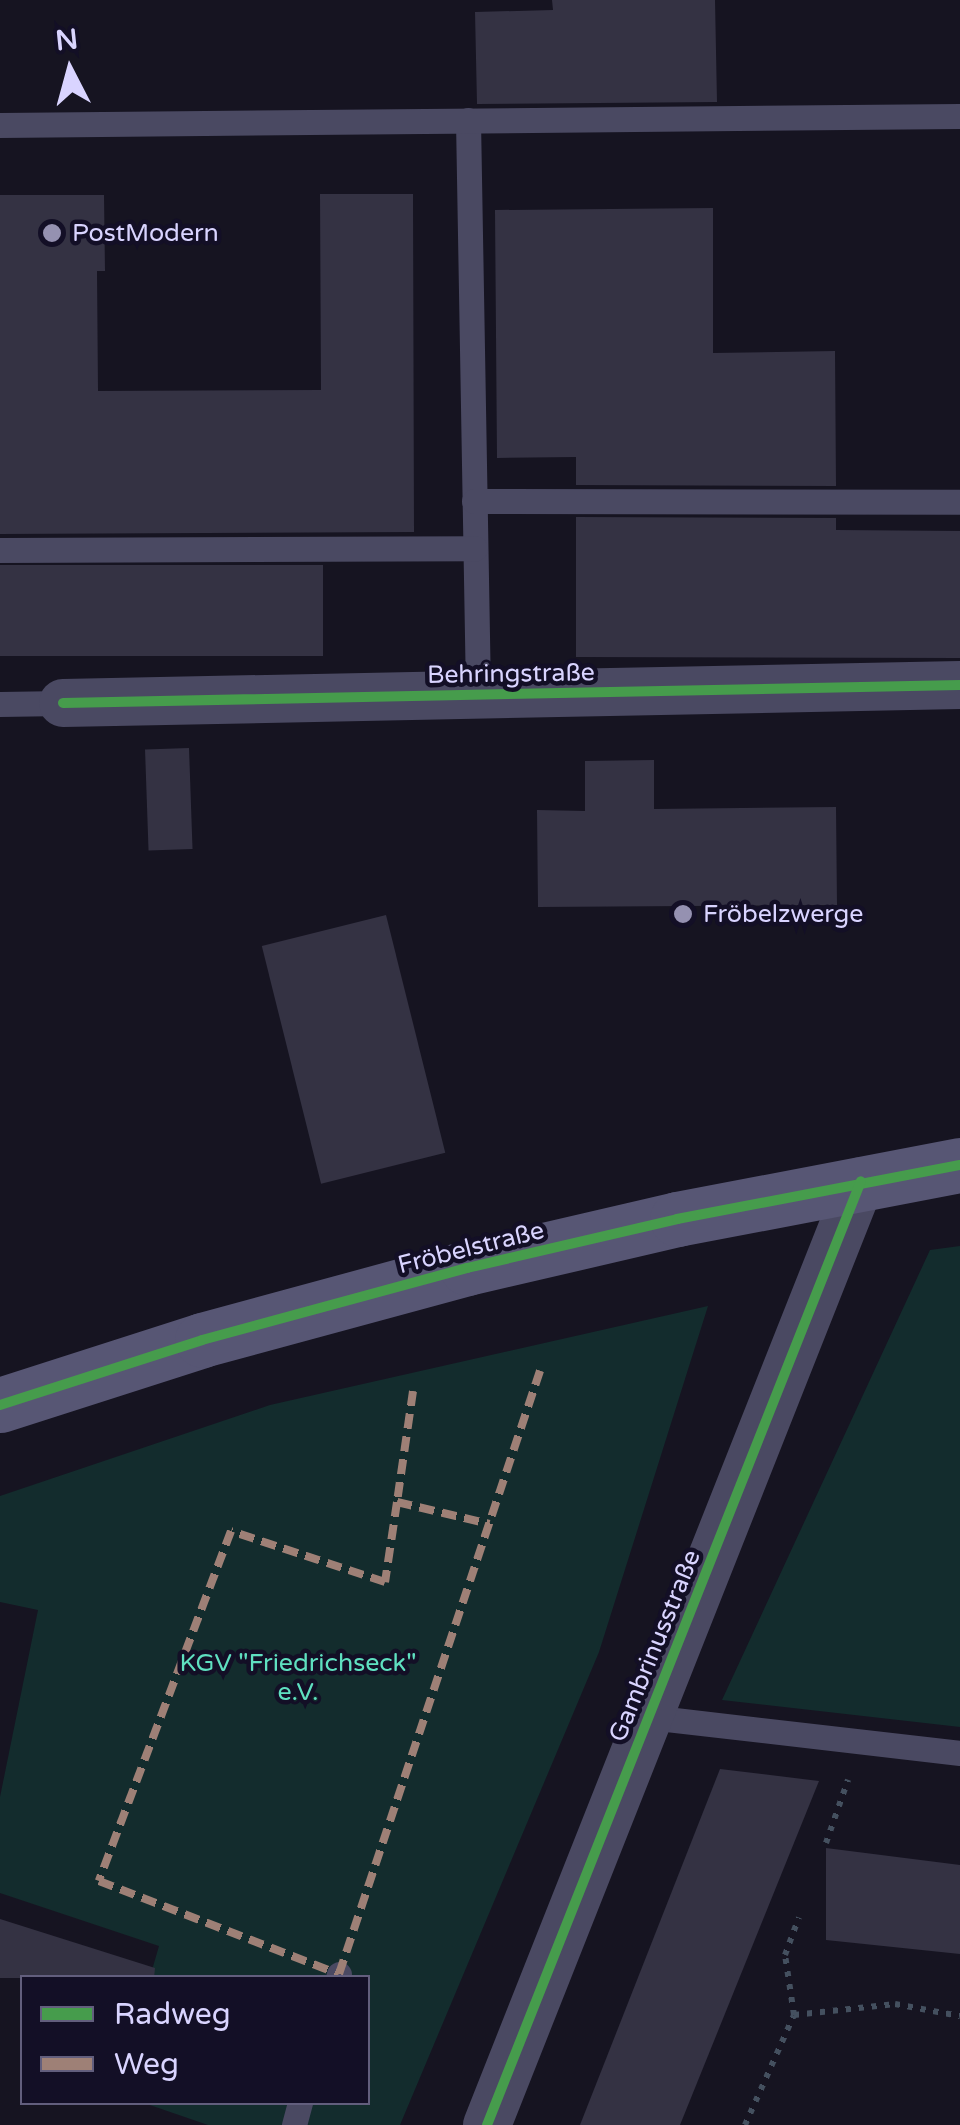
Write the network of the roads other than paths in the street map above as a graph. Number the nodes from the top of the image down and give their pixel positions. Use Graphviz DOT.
graph roads {
  1 [pos="960,116"];
  2 [pos="468,120"];
  3 [pos="0,125"];
  4 [pos="474,501"];
  5 [pos="960,502"];
  6 [pos="476,548"];
  7 [pos="0,550"];
  8 [pos="960,685"];
  9 [pos="478,695"];
  10 [pos="64,703"];
  11 [pos="0,704"];
  12 [pos="960,1165"];
  13 [pos="861,1181"];
  14 [pos="0,1405"];
  15 [pos="648,1717"];
  16 [pos="960,1753"];
  17 [pos="487,2125"];
  1 -- 2 [label="lane"];
  2 -- 3 [label="lane"];
  2 -- 4 [label="lane"];
  4 -- 5 [label="lane"];
  4 -- 6 [label="lane"];
  6 -- 7 [label="lane"];
  6 -- 9 [label="lane"];
  8 -- 9 [label="street, Behringstraße"];
  9 -- 10 [label="street, Behringstraße"];
  10 -- 11 [label="lane"];
  12 -- 13 [label="main road, Fröbelstraße"];
  13 -- 14 [label="main road, Fröbelstraße"];
  13 -- 15 [label="street, Gambrinusstraße"];
  15 -- 16 [label="lane"];
  15 -- 17 [label="street, Gambrinusstraße"];
}
